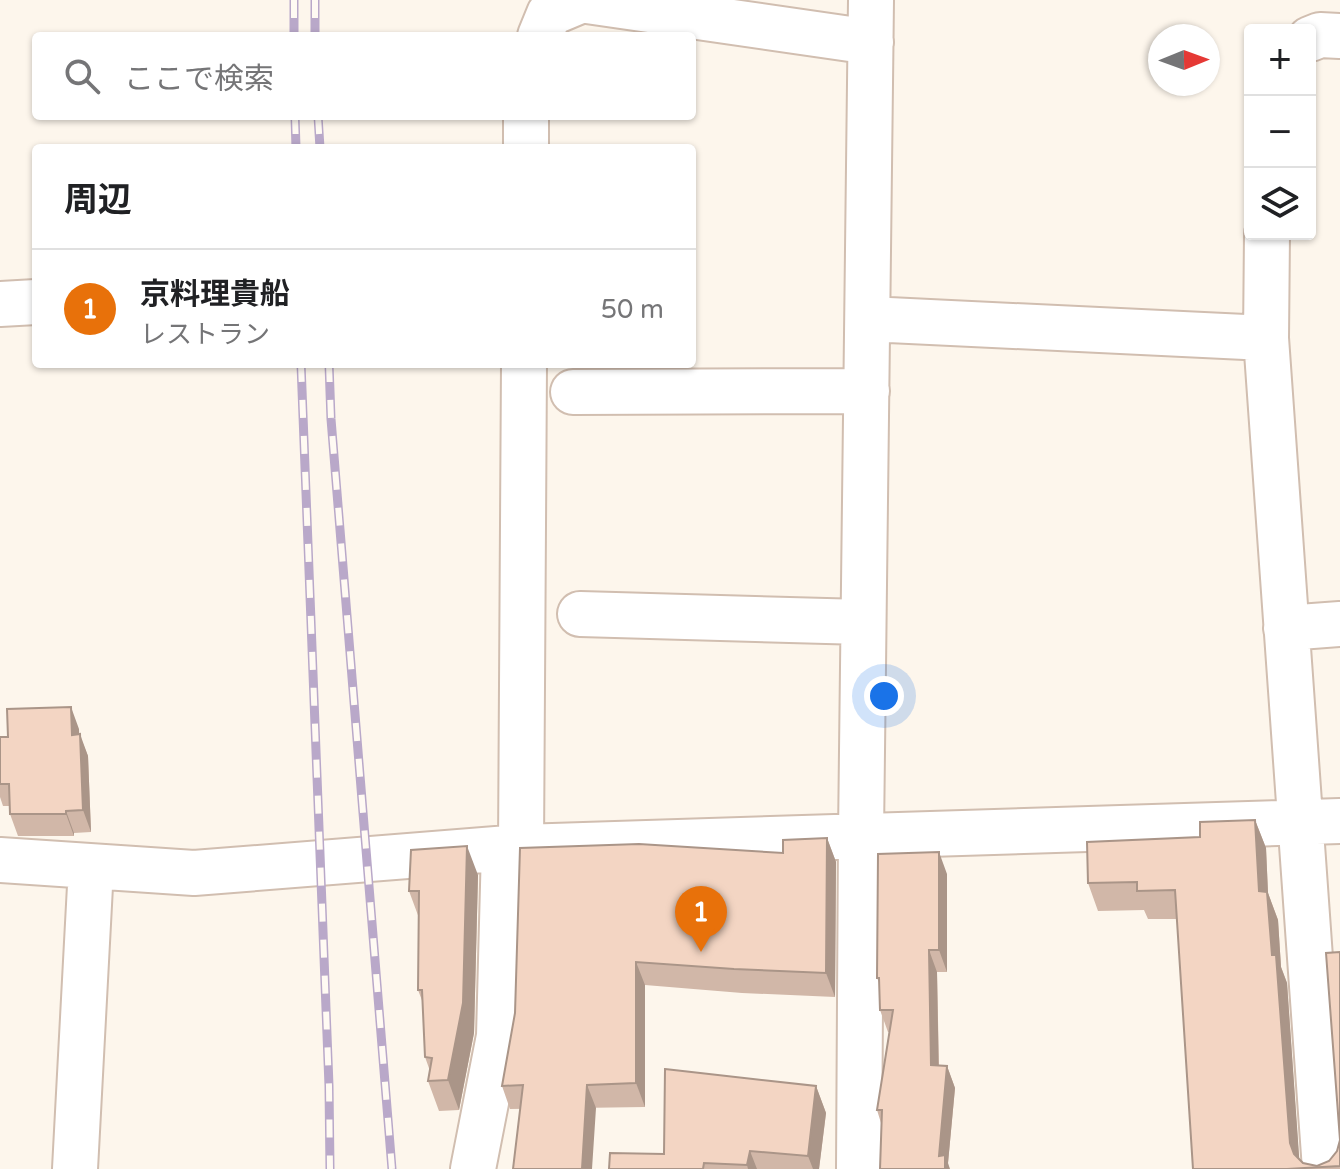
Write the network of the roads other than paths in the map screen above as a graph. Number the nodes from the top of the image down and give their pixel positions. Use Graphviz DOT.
graph roads {
  1 [pos="580,1"];
  2 [pos="676,7"];
  3 [pos="871,21"];
  4 [pos="542,32"];
  5 [pos="1340,36"];
  6 [pos="1316,37"];
  7 [pos="526,120"];
  8 [pos="526,144"];
  9 [pos="1267,240"];
  10 [pos="32,302"];
  11 [pos="0,304"];
  12 [pos="868,319"];
  13 [pos="1266,338"];
  14 [pos="524,368"];
  15 [pos="867,391"];
  16 [pos="573,392"];
  17 [pos="580,614"];
  18 [pos="863,622"];
  19 [pos="1340,624"];
  20 [pos="1286,628"];
  21 [pos="1320,822"];
  22 [pos="861,835"];
  23 [pos="513,848"];
  24 [pos="0,860"];
  25 [pos="91,867"];
  26 [pos="75,1169"];
  27 [pos="473,1169"];
  28 [pos="859,1169"];
  29 [pos="1325,1169"];
  1 -- 2 [label="street"];
  1 -- 4 [label="street"];
  2 -- 3 [label="street"];
  3 -- 12 [label="street"];
  5 -- 6 [label="street"];
  7 -- 8 [label="street"];
  9 -- 13 [label="street"];
  10 -- 11 [label="street"];
  12 -- 13 [label="street"];
  12 -- 15 [label="street"];
  13 -- 20 [label="street"];
  14 -- 23 [label="street"];
  15 -- 16 [label="street"];
  15 -- 18 [label="street"];
  17 -- 18 [label="street"];
  18 -- 22 [label="street"];
  19 -- 20 [label="street"];
  20 -- 21 [label="street"];
  21 -- 22 [label="street"];
  21 -- 29 [label="street"];
  22 -- 23 [label="street"];
  22 -- 28 [label="street"];
  23 -- 25 [label="street"];
  23 -- 27 [label="street"];
  24 -- 25 [label="street"];
  25 -- 26 [label="street"];
}
